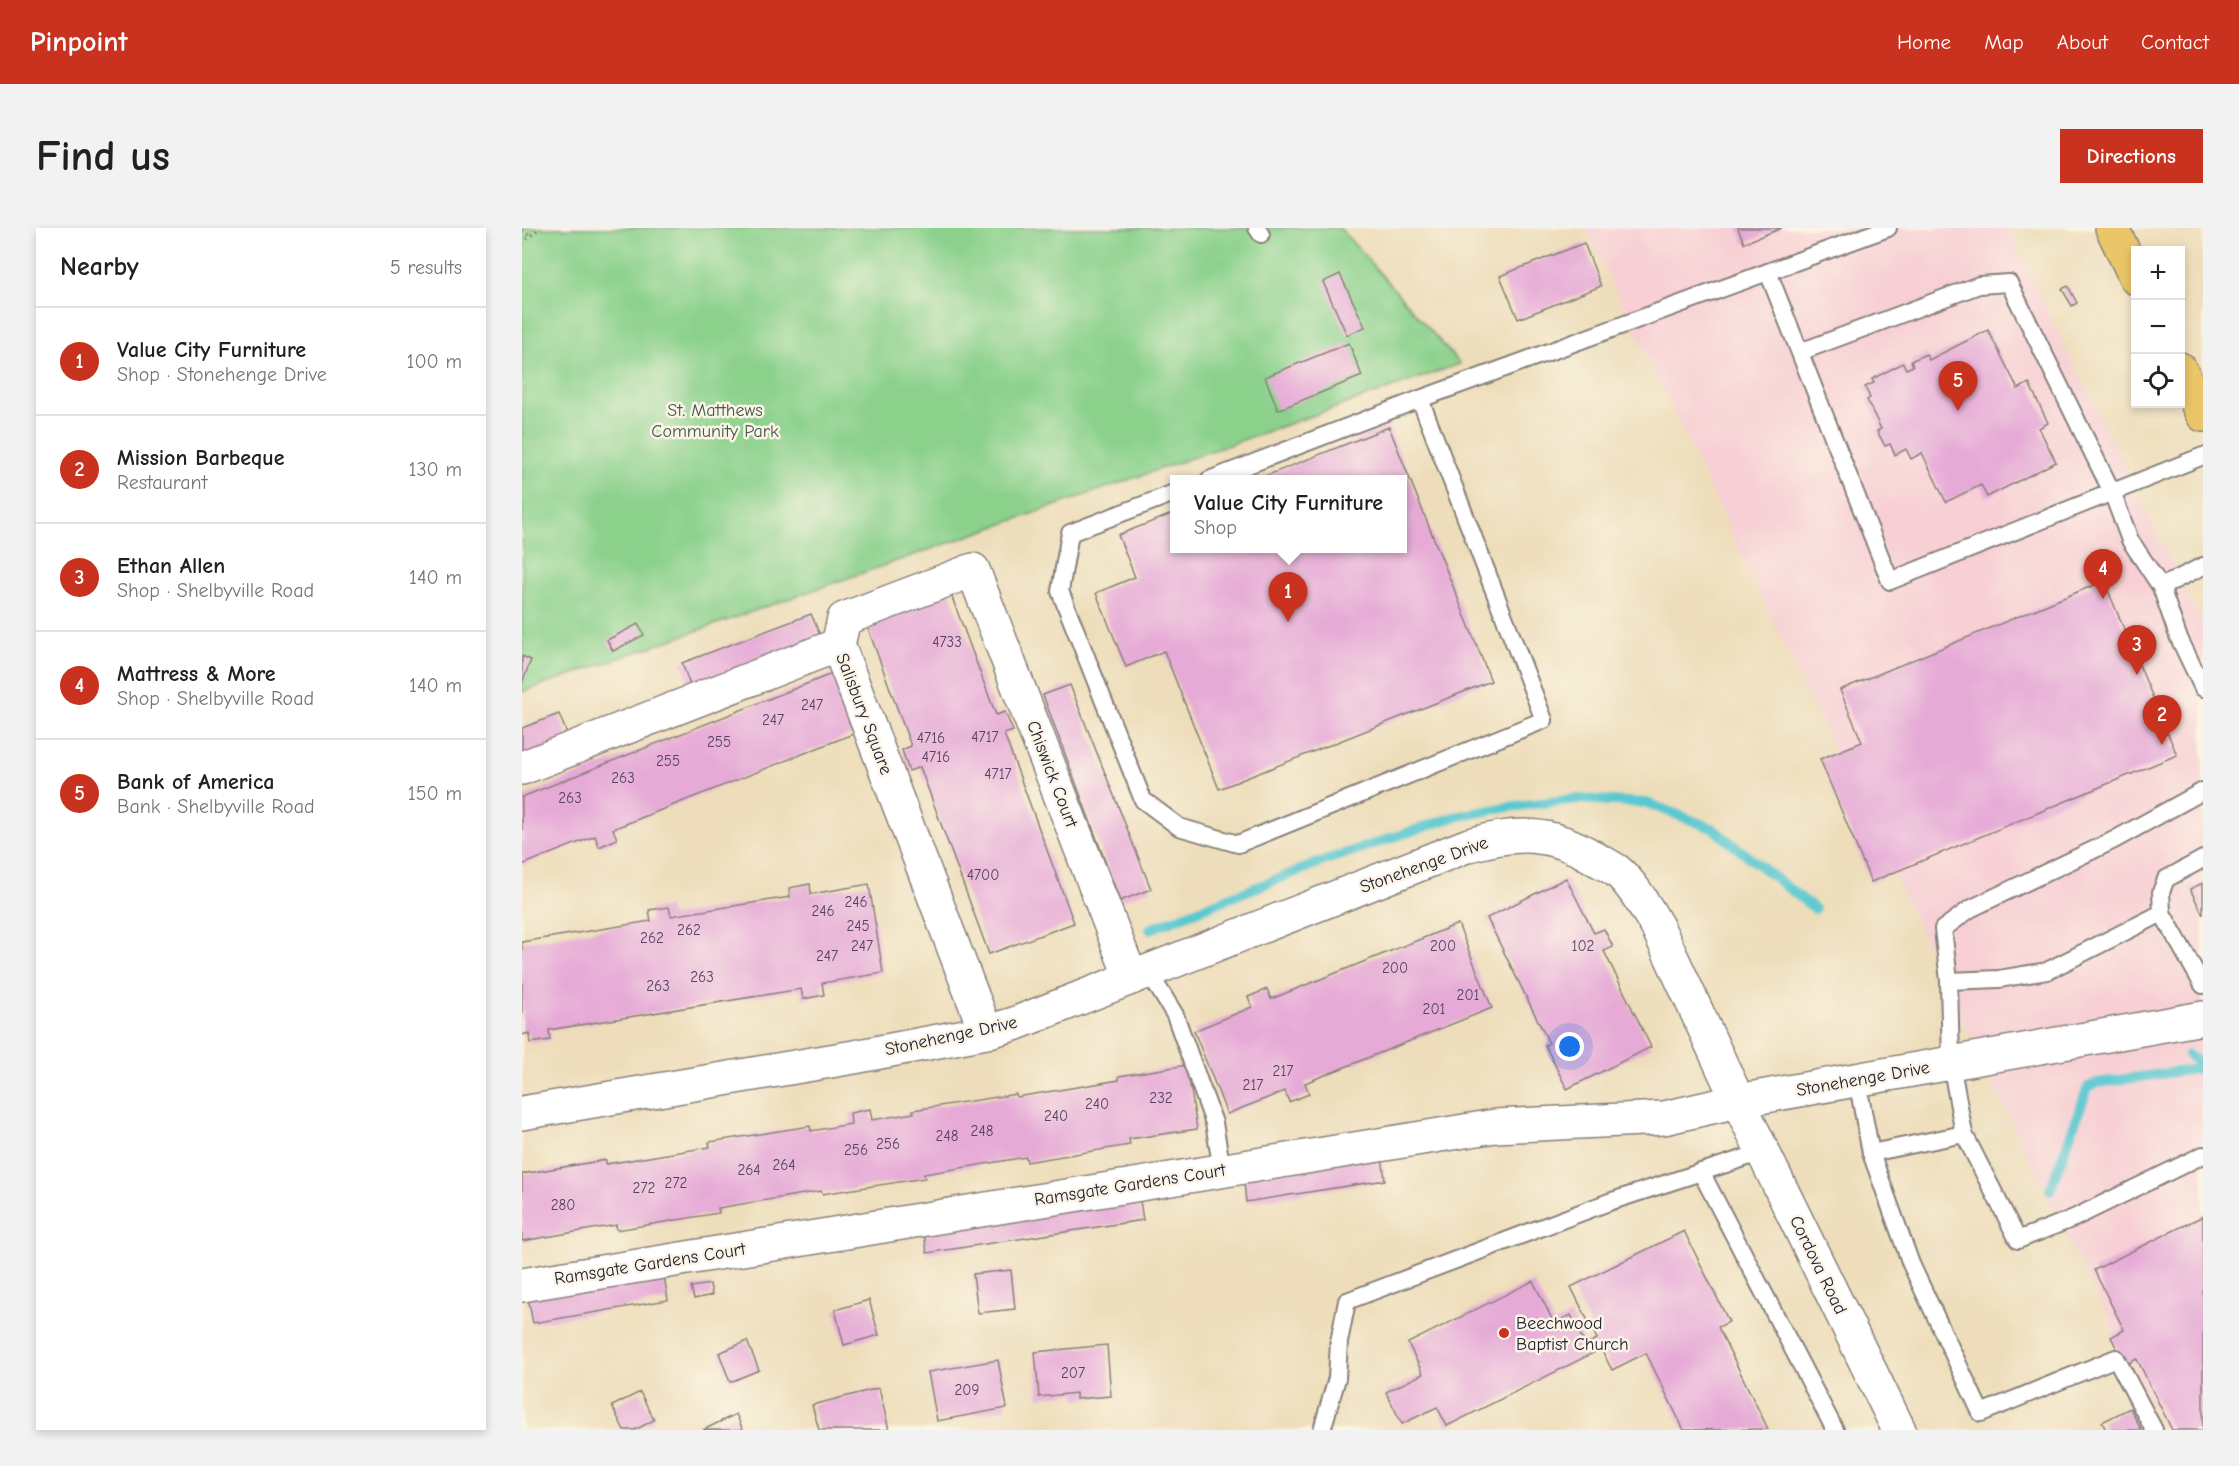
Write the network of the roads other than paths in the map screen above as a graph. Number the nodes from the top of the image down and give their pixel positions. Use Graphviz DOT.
graph roads {
  1 [pos="1888,228"];
  2 [pos="2112,228"];
  3 [pos="2131,268"];
  4 [pos="1768,272"];
  5 [pos="1800,352"];
  6 [pos="2185,377"];
  7 [pos="1420,399"];
  8 [pos="2203,415"];
  9 [pos="2203,456"];
  10 [pos="1222,475"];
  11 [pos="2112,492"];
  12 [pos="1170,494"];
  13 [pos="2203,566"];
  14 [pos="2161,586"];
  15 [pos="838,645"];
  16 [pos="2203,688"];
  17 [pos="522,768"];
  18 [pos="2203,791"];
  19 [pos="2203,859"];
  20 [pos="2162,913"];
  21 [pos="1140,974"];
  22 [pos="1949,981"];
  23 [pos="2203,985"];
  24 [pos="2203,1018"];
  25 [pos="986,1032"];
  26 [pos="1951,1063"];
  27 [pos="1857,1080"];
  28 [pos="1738,1101"];
  29 [pos="522,1113"];
  30 [pos="1964,1134"];
  31 [pos="1763,1152"];
  32 [pos="1871,1153"];
  33 [pos="2203,1155"];
  34 [pos="1222,1170"];
  35 [pos="1701,1172"];
  36 [pos="522,1285"];
  37 [pos="1322,1430"];
  38 [pos="1835,1430"];
  39 [pos="1899,1430"];
  40 [pos="2154,1430"];
  1 -- 4 [label="lane"];
  2 -- 3 [label="main road"];
  4 -- 5 [label="lane"];
  4 -- 7 [label="lane"];
  5 -- 11 [label="lane"];
  5 -- 11 [label="lane"];
  6 -- 8 [label="main road"];
  7 -- 10 [label="lane"];
  7 -- 12 [label="lane"];
  9 -- 11 [label="lane"];
  11 -- 14 [label="lane"];
  13 -- 14 [label="lane"];
  14 -- 16 [label="lane"];
  15 -- 17 [label="street, Salisbury Square"];
  15 -- 21 [label="street, Chiswick Court"];
  15 -- 25 [label="street, Salisbury Square"];
  18 -- 22 [label="lane"];
  19 -- 20 [label="lane"];
  20 -- 22 [label="lane"];
  20 -- 23 [label="lane"];
  21 -- 25 [label="street, Stonehenge Drive"];
  21 -- 28 [label="street, Stonehenge Drive"];
  21 -- 34 [label="lane"];
  22 -- 26 [label="lane"];
  24 -- 26 [label="street, Stonehenge Drive"];
  25 -- 29 [label="street, Stonehenge Drive"];
  26 -- 27 [label="street, Stonehenge Drive"];
  26 -- 30 [label="lane"];
  27 -- 28 [label="street, Stonehenge Drive"];
  27 -- 32 [label="lane"];
  28 -- 31 [label="street, Cordova Road"];
  28 -- 34 [label="street, Ramsgate Gardens Court"];
  30 -- 32 [label="lane"];
  30 -- 33 [label="lane"];
  31 -- 35 [label="lane"];
  31 -- 39 [label="street, Cordova Road"];
  32 -- 40 [label="lane"];
  34 -- 36 [label="street, Ramsgate Gardens Court"];
  35 -- 37 [label="lane"];
  35 -- 38 [label="lane"];
}
